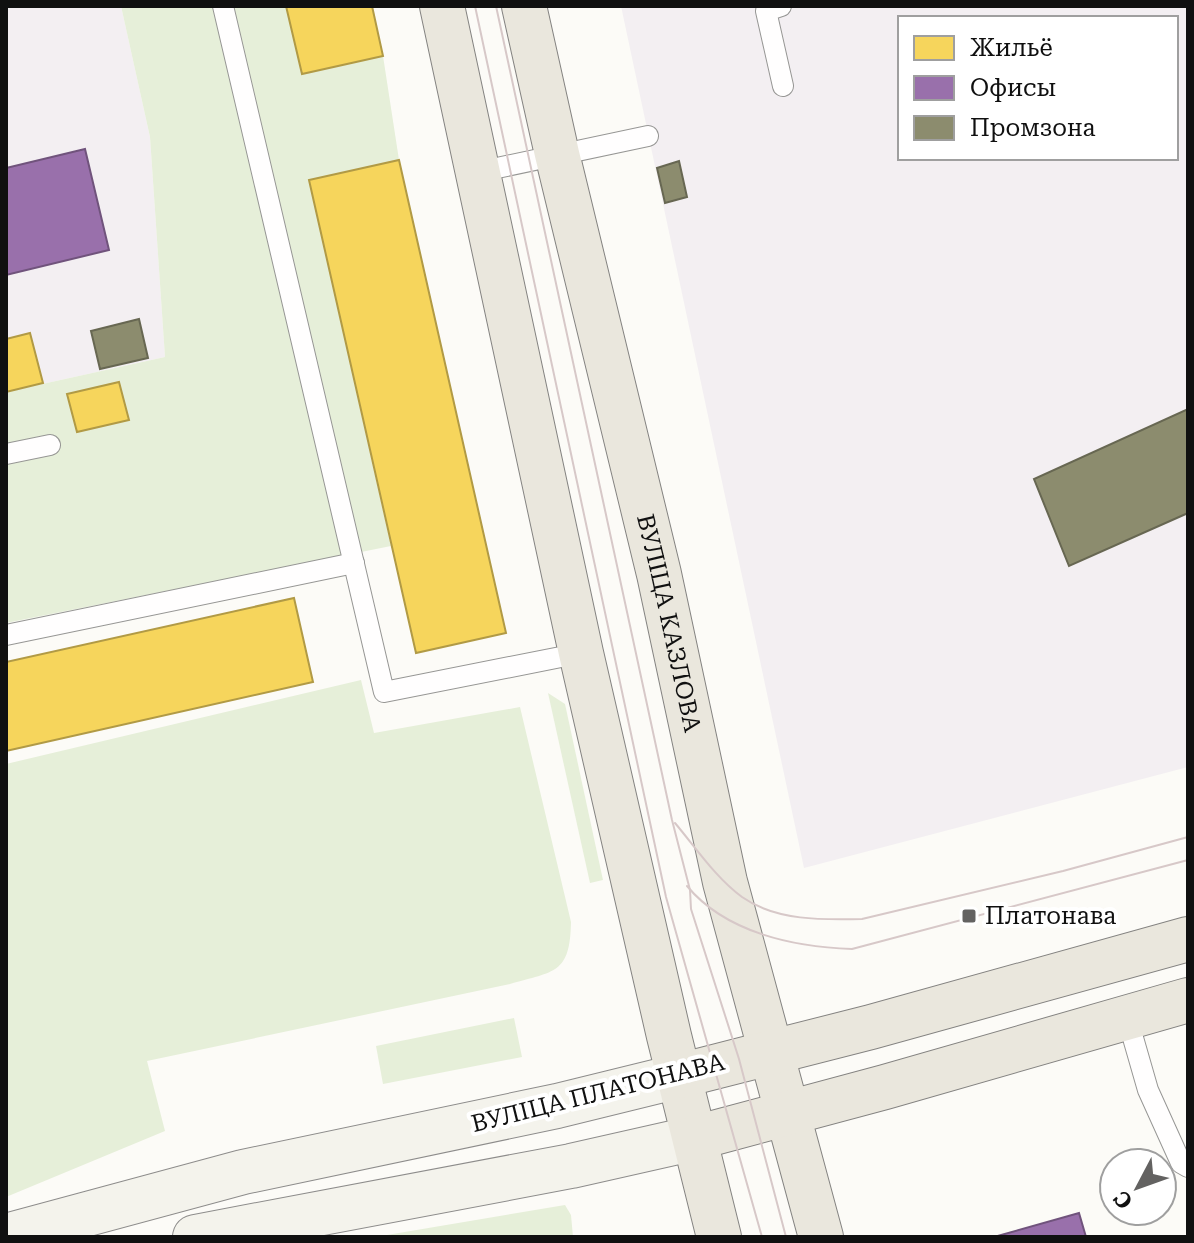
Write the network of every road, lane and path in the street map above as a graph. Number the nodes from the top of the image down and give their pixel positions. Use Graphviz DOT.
graph roads {
  1 [pos="223,6"];
  2 [pos="442,6"];
  3 [pos="524,6"];
  4 [pos="781,6"];
  5 [pos="783,86"];
  6 [pos="648,136"];
  7 [pos="557,154"];
  8 [pos="478,172"];
  9 [pos="50,445"];
  10 [pos="6,454"];
  11 [pos="354,563"];
  12 [pos="6,635"];
  13 [pos="581,653"];
  14 [pos="1188,939"];
  15 [pos="1188,1000"];
  16 [pos="1127,1017"];
  17 [pos="772,1051"];
  18 [pos="679,1076"];
  19 [pos="787,1113"];
  20 [pos="695,1138"];
  21 [pos="1188,1167"];
  22 [pos="6,1236"];
  23 [pos="195,1237"];
  24 [pos="719,1237"];
  25 [pos="821,1237"];
  1 -- 11 [label="lane"];
  2 -- 8 [label="main road"];
  3 -- 7 [label="main road, ВУЛІЦА КАЗЛОВА"];
  4 -- 5 [label="lane"];
  6 -- 7 [label="lane"];
  7 -- 8 [label="lane"];
  7 -- 17 [label="main road, ВУЛІЦА КАЗЛОВА"];
  8 -- 13 [label="main road"];
  9 -- 10 [label="lane"];
  11 -- 12 [label="lane"];
  11 -- 13 [label="lane"];
  13 -- 18 [label="main road"];
  14 -- 17 [label="main road, ВУЛІЦА ПЛАТОНАВА"];
  15 -- 16 [label="main road"];
  16 -- 19 [label="main road"];
  16 -- 21 [label="lane"];
  17 -- 18 [label="main road, ВУЛІЦА ПЛАТОНАВА"];
  17 -- 19 [label="main road, ВУЛІЦА КАЗЛОВА"];
  18 -- 20 [label="main road"];
  18 -- 22 [label="main road, ВУЛІЦА ПЛАТОНАВА"];
  19 -- 20 [label="main road"];
  19 -- 25 [label="main road, ВУЛІЦА КАЗЛОВА"];
  20 -- 23 [label="main road"];
  20 -- 24 [label="main road"];
}
